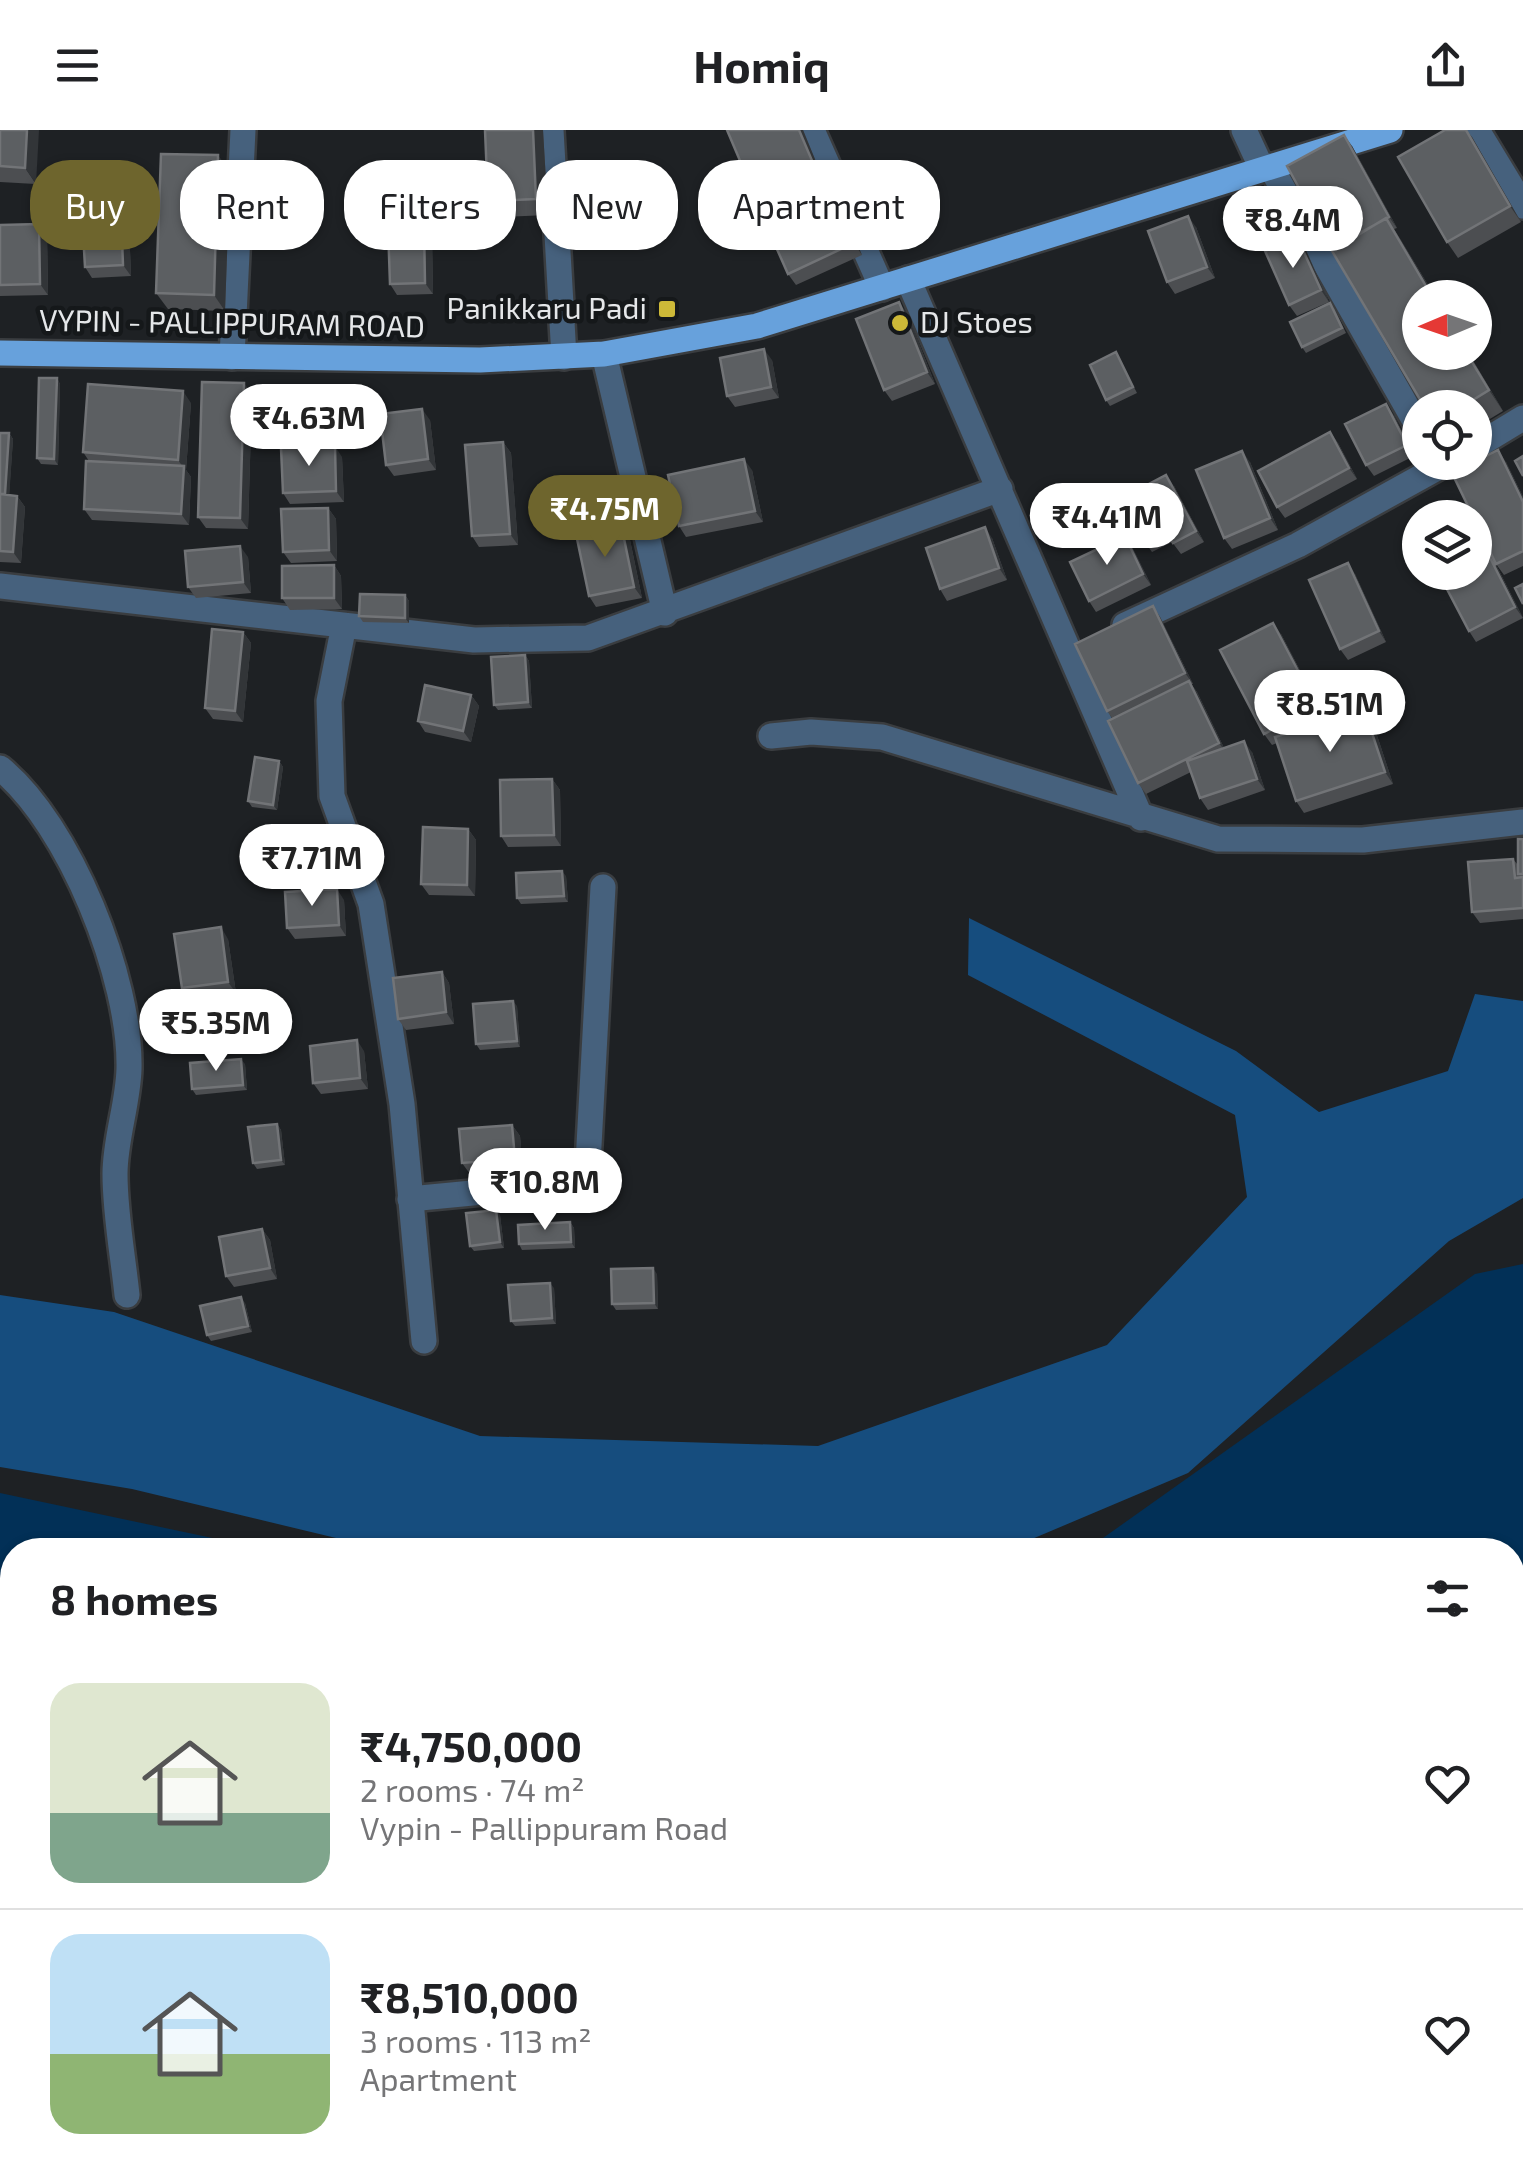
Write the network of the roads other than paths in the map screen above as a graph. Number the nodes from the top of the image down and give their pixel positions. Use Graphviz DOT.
graph roads {
  1 [pos="243,130"];
  2 [pos="551,130"];
  3 [pos="812,130"];
  4 [pos="1244,130"];
  5 [pos="1390,130"];
  6 [pos="1478,130"];
  7 [pos="1266,167"];
  8 [pos="1523,206"];
  9 [pos="908,279"];
  10 [pos="882,288"];
  11 [pos="0,353"];
  12 [pos="604,354"];
  13 [pos="232,357"];
  14 [pos="564,357"];
  15 [pos="1402,399"];
  16 [pos="1523,418"];
  17 [pos="1492,436"];
  18 [pos="1414,480"];
  19 [pos="1000,489"];
  20 [pos="0,586"];
  21 [pos="665,613"];
  22 [pos="344,625"];
  23 [pos="1088,642"];
  24 [pos="771,736"];
  25 [pos="0,768"];
  26 [pos="1141,818"];
  27 [pos="1523,822"];
  28 [pos="603,887"];
  29 [pos="410,1199"];
  30 [pos="128,1296"];
  31 [pos="424,1341"];
  1 -- 13 [label="street"];
  2 -- 14 [label="street"];
  3 -- 10 [label="street"];
  4 -- 7 [label="street"];
  5 -- 7 [label="main road, VYPIN - PALLIPPURAM ROAD"];
  6 -- 8 [label="street"];
  7 -- 9 [label="main road, VYPIN - PALLIPPURAM ROAD"];
  7 -- 15 [label="street"];
  9 -- 10 [label="main road, VYPIN - PALLIPPURAM ROAD"];
  9 -- 19 [label="street"];
  10 -- 12 [label="main road, VYPIN - PALLIPPURAM ROAD"];
  11 -- 13 [label="main road, VYPIN - PALLIPPURAM ROAD"];
  12 -- 14 [label="main road, VYPIN - PALLIPPURAM ROAD"];
  12 -- 21 [label="street"];
  13 -- 14 [label="main road, VYPIN - PALLIPPURAM ROAD"];
  16 -- 17 [label="street"];
  18 -- 23 [label="street"];
  19 -- 21 [label="street"];
  19 -- 23 [label="street"];
  20 -- 22 [label="street"];
  21 -- 22 [label="street"];
  22 -- 29 [label="street"];
  23 -- 26 [label="street"];
  24 -- 26 [label="street"];
  25 -- 30 [label="street"];
  26 -- 27 [label="street"];
  28 -- 29 [label="street"];
  29 -- 31 [label="street"];
}
